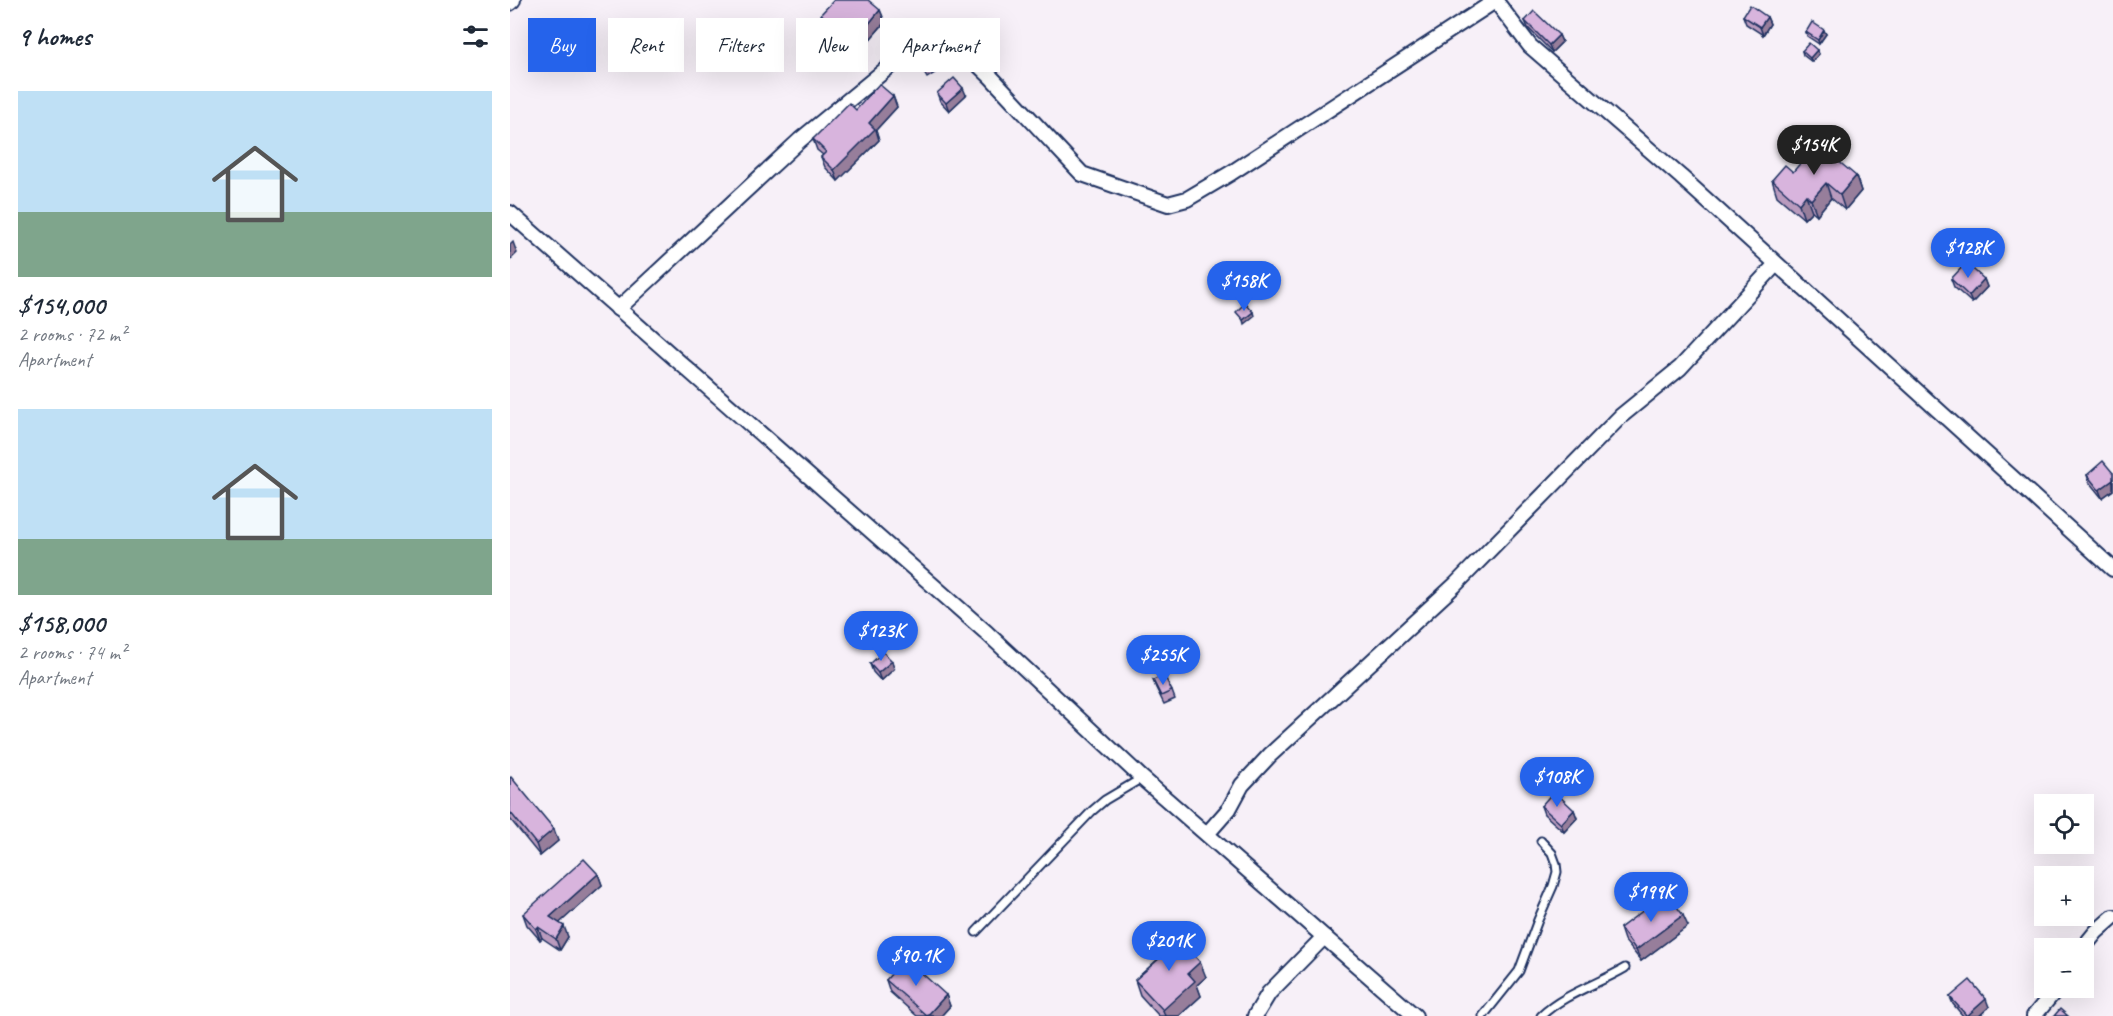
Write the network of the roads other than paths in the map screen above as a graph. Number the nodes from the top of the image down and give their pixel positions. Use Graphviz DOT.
graph roads {
  1 [pos="513,0"];
  2 [pos="1495,1"];
  3 [pos="510,3"];
  4 [pos="510,213"];
  5 [pos="1776,264"];
  6 [pos="618,309"];
  7 [pos="2113,569"];
  8 [pos="1142,778"];
  9 [pos="1207,834"];
  10 [pos="1542,841"];
  11 [pos="2113,917"];
  12 [pos="976,932"];
  13 [pos="1324,937"];
  14 [pos="2091,938"];
  15 [pos="1625,968"];
  16 [pos="2049,998"];
  17 [pos="1255,1016"];
  18 [pos="1415,1016"];
  19 [pos="1483,1016"];
  20 [pos="1541,1016"];
  21 [pos="2034,1016"];
  1 -- 3 [label="street"];
  2 -- 5 [label="street"];
  2 -- 6 [label="street"];
  4 -- 6 [label="street"];
  5 -- 7 [label="street"];
  5 -- 9 [label="street"];
  6 -- 8 [label="street"];
  8 -- 9 [label="street"];
  8 -- 12 [label="lane"];
  9 -- 13 [label="street"];
  10 -- 19 [label="lane"];
  11 -- 14 [label="street"];
  13 -- 17 [label="street"];
  13 -- 18 [label="street"];
  15 -- 20 [label="lane"];
  16 -- 21 [label="street"];
}
